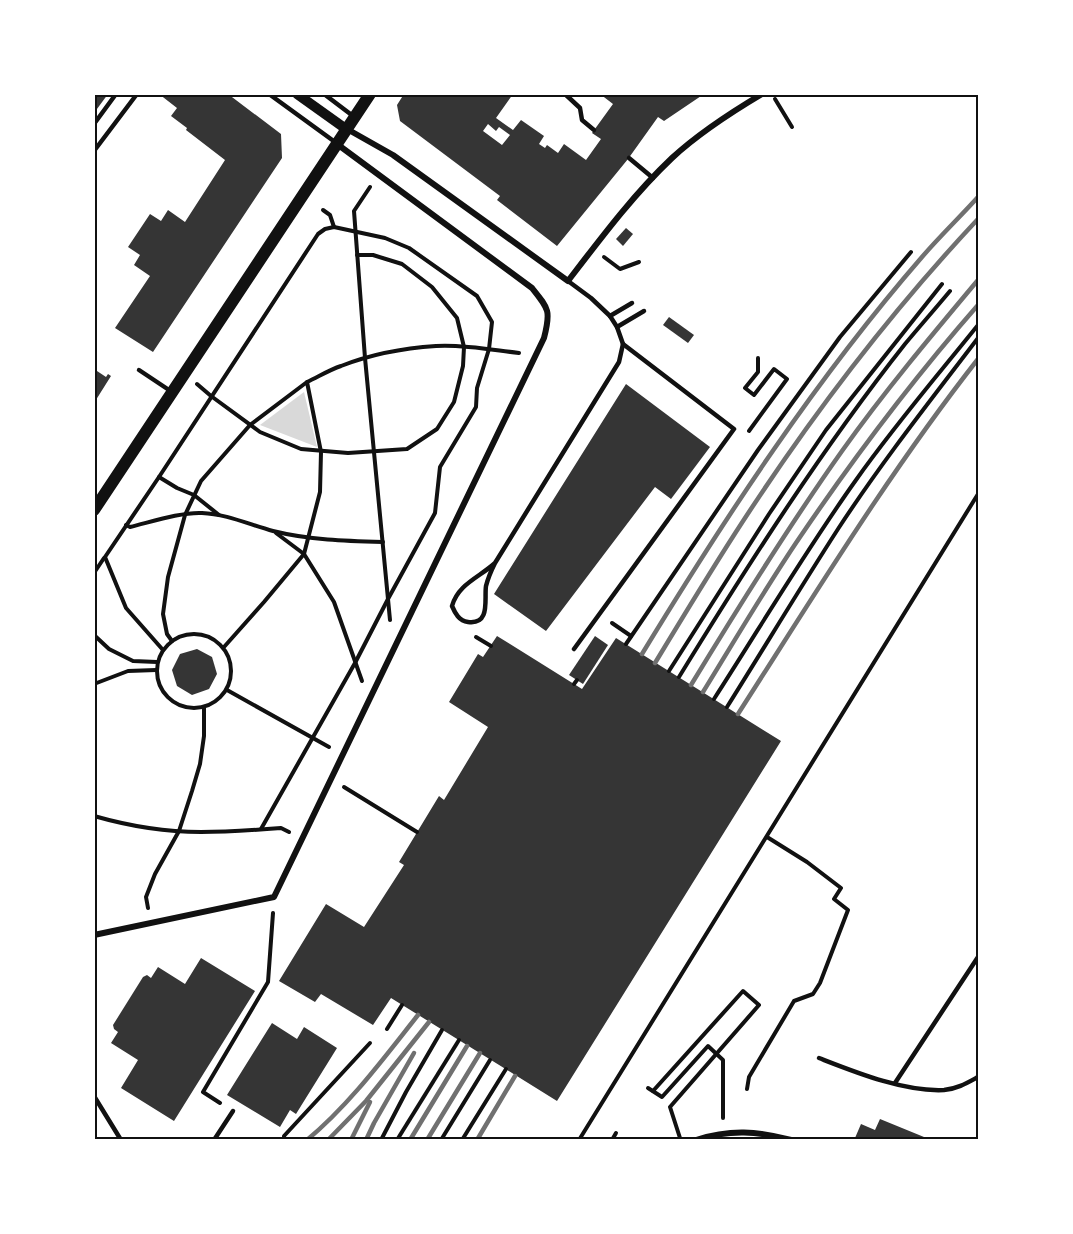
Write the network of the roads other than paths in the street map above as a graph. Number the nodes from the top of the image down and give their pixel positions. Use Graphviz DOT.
graph roads {
  1 [pos="116,94"];
  2 [pos="137,94"];
  3 [pos="269,94"];
  4 [pos="297,94"];
  5 [pos="324,94"];
  6 [pos="370,94"];
  7 [pos="565,94"];
  8 [pos="762,94"];
  9 [pos="355,117"];
  10 [pos="94,124"];
  11 [pos="346,129"];
  12 [pos="594,130"];
  13 [pos="337,144"];
  14 [pos="94,151"];
  15 [pos="629,158"];
  16 [pos="653,178"];
  17 [pos="568,281"];
  18 [pos="632,303"];
  19 [pos="644,311"];
  20 [pos="610,316"];
  21 [pos="618,327"];
  22 [pos="623,344"];
  23 [pos="139,370"];
  24 [pos="173,393"];
  25 [pos="94,510"];
  26 [pos="495,564"];
  27 [pos="574,649"];
  28 [pos="94,935"];
  29 [pos="978,957"];
  30 [pos="819,1058"];
  31 [pos="978,1077"];
  32 [pos="894,1083"];
  33 [pos="94,1096"];
  34 [pos="233,1111"];
  35 [pos="121,1140"];
  36 [pos="214,1140"];
  37 [pos="696,1140"];
  38 [pos="791,1140"];
  1 -- 10 [label="lane"];
  2 -- 14 [label="lane"];
  3 -- 13 [label="lane"];
  4 -- 11 [label="street"];
  5 -- 9 [label="lane"];
  6 -- 9 [label="main road"];
  7 -- 12 [label="lane"];
  8 -- 16 [label="street"];
  9 -- 11 [label="main road"];
  11 -- 13 [label="main road"];
  11 -- 17 [label="street"];
  13 -- 24 [label="main road"];
  13 -- 28 [label="street"];
  15 -- 16 [label="lane"];
  16 -- 17 [label="street"];
  17 -- 20 [label="lane"];
  18 -- 20 [label="lane"];
  19 -- 21 [label="lane"];
  20 -- 21 [label="lane"];
  21 -- 22 [label="lane"];
  22 -- 26 [label="lane"];
  22 -- 27 [label="lane"];
  23 -- 24 [label="lane"];
  24 -- 25 [label="main road"];
  26 -- 26 [label="lane"];
  29 -- 32 [label="lane"];
  30 -- 32 [label="lane"];
  31 -- 32 [label="lane"];
  33 -- 35 [label="lane"];
  34 -- 36 [label="lane"];
  37 -- 38 [label="street"];
}
